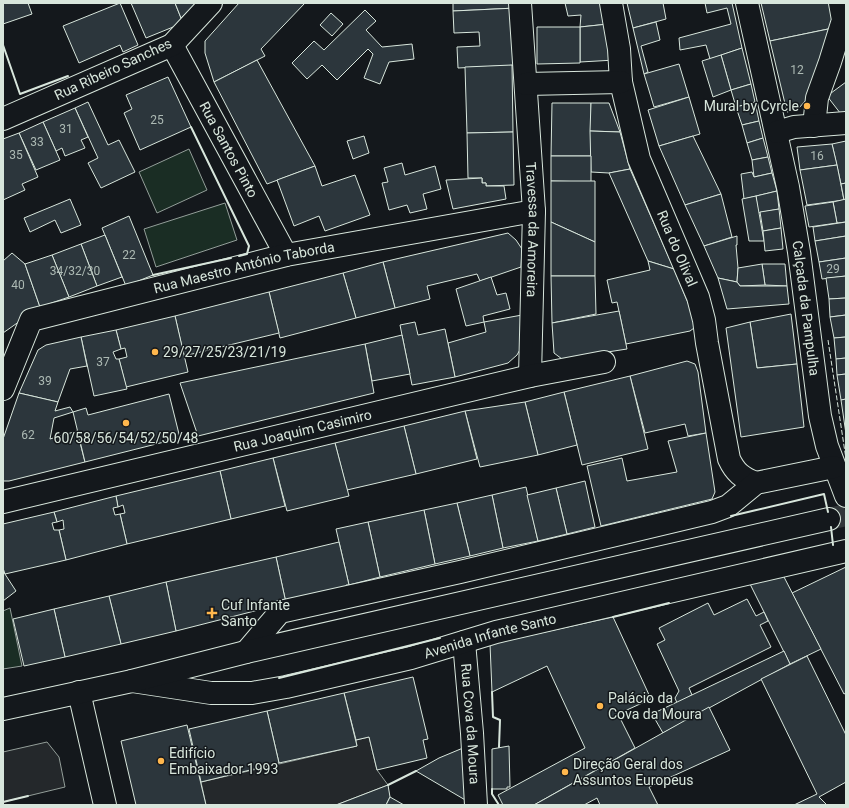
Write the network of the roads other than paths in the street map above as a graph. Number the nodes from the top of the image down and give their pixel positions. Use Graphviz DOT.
graph roads {
  1 [pos="211,3"];
  2 [pos="520,3"];
  3 [pos="612,3"];
  4 [pos="747,3"];
  5 [pos="840,3"];
  6 [pos="172,45"];
  7 [pos="621,82"];
  8 [pos="526,84"];
  9 [pos="4,117"];
  10 [pos="846,123"];
  11 [pos="814,126"];
  12 [pos="777,132"];
  13 [pos="534,211"];
  14 [pos="286,255"];
  15 [pos="604,362"];
  16 [pos="530,376"];
  17 [pos="3,389"];
  18 [pos="840,482"];
  19 [pos="756,483"];
  20 [pos="3,502"];
  21 [pos="829,519"];
  22 [pos="846,551"];
  23 [pos="464,642"];
  24 [pos="246,652"];
  25 [pos="132,681"];
  26 [pos="79,692"];
  27 [pos="3,709"];
  28 [pos="105,805"];
  29 [pos="476,805"];
  1 -- 6 [label="street, Rua Ribeiro Sanches"];
  2 -- 8 [label="street, Travessa da Amoreira"];
  3 -- 7 [label="street, Rua do Olival"];
  4 -- 12 [label="street, Calçada da Pampulha"];
  5 -- 11 [label="street"];
  6 -- 9 [label="street, Rua Ribeiro Sanches"];
  6 -- 14 [label="street, Rua Santos Pinto"];
  7 -- 8 [label="street"];
  7 -- 19 [label="street, Rua do Olival"];
  8 -- 13 [label="street, Travessa da Amoreira"];
  10 -- 11 [label="street"];
  11 -- 12 [label="street"];
  12 -- 18 [label="street, Calçada da Pampulha"];
  13 -- 14 [label="street, Rua Maestro António Taborda"];
  13 -- 16 [label="street, Travessa da Amoreira"];
  14 -- 17 [label="street, Rua Maestro António Taborda"];
  15 -- 16 [label="street, Rua Joaquim Casimiro"];
  16 -- 20 [label="street, Rua Joaquim Casimiro"];
  18 -- 19 [label="street"];
  19 -- 24 [label="street"];
  21 -- 24 [label="street, Avenida Infante Santo"];
  22 -- 23 [label="street, Avenida Infante Santo"];
  23 -- 25 [label="street, Avenida Infante Santo"];
  23 -- 29 [label="street, Rua Cova da Moura"];
  24 -- 25 [label="street, Avenida Infante Santo"];
  25 -- 26 [label="street, Avenida Infante Santo"];
  26 -- 27 [label="street, Avenida Infante Santo"];
  26 -- 28 [label="street"];
}
